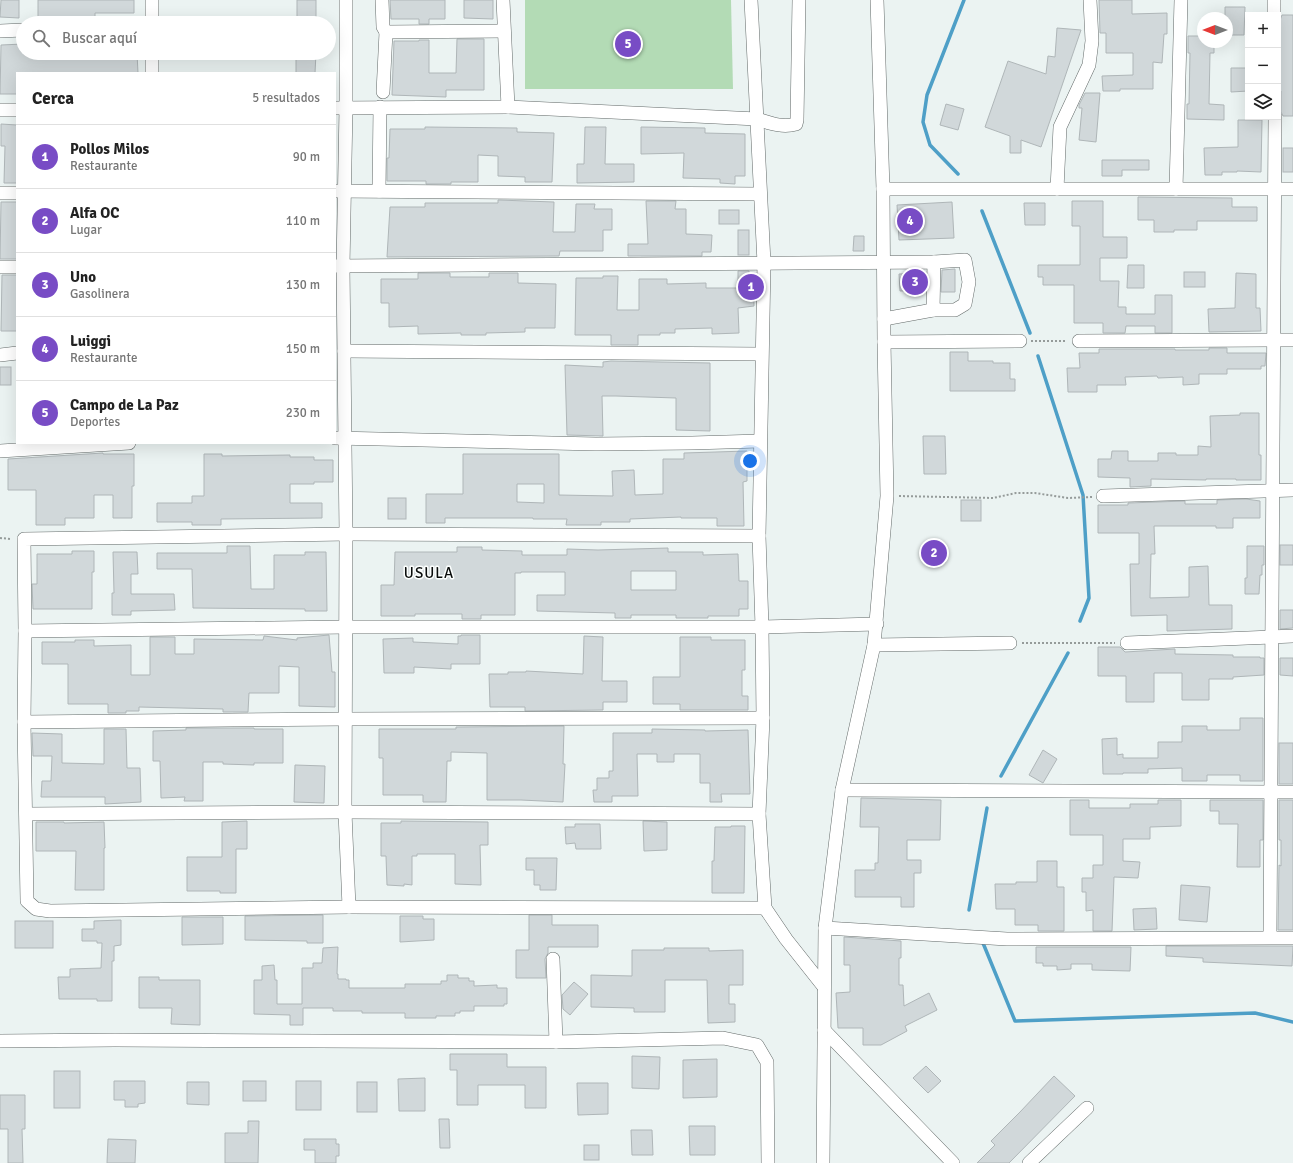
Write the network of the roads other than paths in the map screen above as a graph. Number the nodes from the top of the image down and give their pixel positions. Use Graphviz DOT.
graph roads {
  1 [pos="152,0"];
  2 [pos="346,0"];
  3 [pos="382,0"];
  4 [pos="503,0"];
  5 [pos="751,0"];
  6 [pos="799,0"];
  7 [pos="877,0"];
  8 [pos="1090,0"];
  9 [pos="1181,0"];
  10 [pos="1274,0"];
  11 [pos="1274,12"];
  12 [pos="152,16"];
  13 [pos="16,30"];
  14 [pos="0,31"];
  15 [pos="504,31"];
  16 [pos="386,32"];
  17 [pos="152,60"];
  18 [pos="152,72"];
  19 [pos="382,92"];
  20 [pos="380,107"];
  21 [pos="508,107"];
  22 [pos="341,108"];
  23 [pos="0,110"];
  24 [pos="16,110"];
  25 [pos="758,119"];
  26 [pos="1275,120"];
  27 [pos="883,189"];
  28 [pos="1057,189"];
  29 [pos="1176,189"];
  30 [pos="1275,189"];
  31 [pos="1293,189"];
  32 [pos="340,190"];
  33 [pos="379,191"];
  34 [pos="0,193"];
  35 [pos="16,193"];
  36 [pos="760,194"];
  37 [pos="934,262"];
  38 [pos="764,263"];
  39 [pos="884,263"];
  40 [pos="339,266"];
  41 [pos="0,268"];
  42 [pos="16,268"];
  43 [pos="933,310"];
  44 [pos="884,319"];
  45 [pos="1274,340"];
  46 [pos="1293,340"];
  47 [pos="1079,341"];
  48 [pos="884,342"];
  49 [pos="1020,342"];
  50 [pos="344,351"];
  51 [pos="16,354"];
  52 [pos="761,354"];
  53 [pos="0,355"];
  54 [pos="340,438"];
  55 [pos="760,441"];
  56 [pos="113,444"];
  57 [pos="0,451"];
  58 [pos="1273,490"];
  59 [pos="1293,490"];
  60 [pos="1099,496"];
  61 [pos="346,534"];
  62 [pos="759,536"];
  63 [pos="876,624"];
  64 [pos="346,627"];
  65 [pos="762,627"];
  66 [pos="25,631"];
  67 [pos="1272,636"];
  68 [pos="1293,636"];
  69 [pos="1010,643"];
  70 [pos="1127,643"];
  71 [pos="874,645"];
  72 [pos="763,718"];
  73 [pos="345,719"];
  74 [pos="24,722"];
  75 [pos="842,790"];
  76 [pos="1271,792"];
  77 [pos="1293,792"];
  78 [pos="345,812"];
  79 [pos="26,814"];
  80 [pos="759,814"];
  81 [pos="348,907"];
  82 [pos="765,908"];
  83 [pos="825,928"];
  84 [pos="1270,937"];
  85 [pos="1293,938"];
  86 [pos="553,959"];
  87 [pos="824,987"];
  88 [pos="824,1030"];
  89 [pos="0,1041"];
  90 [pos="556,1042"];
  91 [pos="1087,1108"];
  92 [pos="768,1163"];
  93 [pos="823,1163"];
  94 [pos="953,1163"];
  95 [pos="1029,1163"];
  1 -- 12 [label="street"];
  2 -- 22 [label="street"];
  3 -- 16 [label="street"];
  4 -- 15 [label="street"];
  5 -- 25 [label="street"];
  6 -- 25 [label="street"];
  7 -- 27 [label="street"];
  8 -- 28 [label="street"];
  9 -- 29 [label="street"];
  10 -- 11 [label="street"];
  13 -- 14 [label="street"];
  15 -- 16 [label="street"];
  15 -- 21 [label="street"];
  16 -- 19 [label="street"];
  17 -- 18 [label="street"];
  20 -- 21 [label="street"];
  20 -- 22 [label="street"];
  20 -- 33 [label="street"];
  21 -- 25 [label="street"];
  22 -- 32 [label="street"];
  23 -- 24 [label="street"];
  25 -- 36 [label="street"];
  26 -- 30 [label="street"];
  27 -- 28 [label="street"];
  27 -- 39 [label="street"];
  28 -- 29 [label="street"];
  29 -- 30 [label="street"];
  30 -- 31 [label="street"];
  30 -- 45 [label="street"];
  32 -- 33 [label="street"];
  32 -- 40 [label="street"];
  33 -- 36 [label="street"];
  34 -- 35 [label="street"];
  36 -- 38 [label="street"];
  37 -- 39 [label="street"];
  37 -- 43 [label="street"];
  37 -- 43 [label="street"];
  38 -- 39 [label="street"];
  38 -- 40 [label="street"];
  38 -- 52 [label="street"];
  39 -- 44 [label="street"];
  40 -- 50 [label="street"];
  41 -- 42 [label="street"];
  43 -- 44 [label="street"];
  44 -- 48 [label="street"];
  45 -- 46 [label="street"];
  45 -- 47 [label="street"];
  45 -- 58 [label="street"];
  48 -- 49 [label="street"];
  48 -- 63 [label="street"];
  50 -- 52 [label="street"];
  50 -- 54 [label="street"];
  51 -- 53 [label="street"];
  52 -- 55 [label="street"];
  54 -- 55 [label="street"];
  54 -- 61 [label="street"];
  55 -- 62 [label="street"];
  56 -- 57 [label="street"];
  58 -- 59 [label="street"];
  58 -- 60 [label="street"];
  58 -- 67 [label="street"];
  61 -- 62 [label="street"];
  61 -- 64 [label="street"];
  61 -- 66 [label="street"];
  62 -- 65 [label="street"];
  63 -- 65 [label="street"];
  63 -- 71 [label="street"];
  64 -- 65 [label="street"];
  64 -- 66 [label="street"];
  64 -- 73 [label="street"];
  65 -- 72 [label="street"];
  66 -- 74 [label="street"];
  67 -- 68 [label="street"];
  67 -- 70 [label="street"];
  67 -- 76 [label="street"];
  69 -- 71 [label="street"];
  71 -- 75 [label="street"];
  72 -- 73 [label="street"];
  72 -- 80 [label="street"];
  73 -- 74 [label="street"];
  73 -- 78 [label="street"];
  74 -- 79 [label="street"];
  75 -- 76 [label="street"];
  75 -- 83 [label="street"];
  76 -- 77 [label="street"];
  76 -- 84 [label="street"];
  78 -- 79 [label="street"];
  78 -- 80 [label="street"];
  78 -- 81 [label="street"];
  79 -- 81 [label="street"];
  80 -- 82 [label="street"];
  81 -- 82 [label="street"];
  82 -- 87 [label="street"];
  83 -- 84 [label="street"];
  83 -- 87 [label="street"];
  84 -- 85 [label="street"];
  86 -- 90 [label="street"];
  87 -- 88 [label="street"];
  88 -- 93 [label="street"];
  88 -- 94 [label="street"];
  89 -- 90 [label="street"];
  90 -- 92 [label="street"];
  91 -- 95 [label="street"];
}
